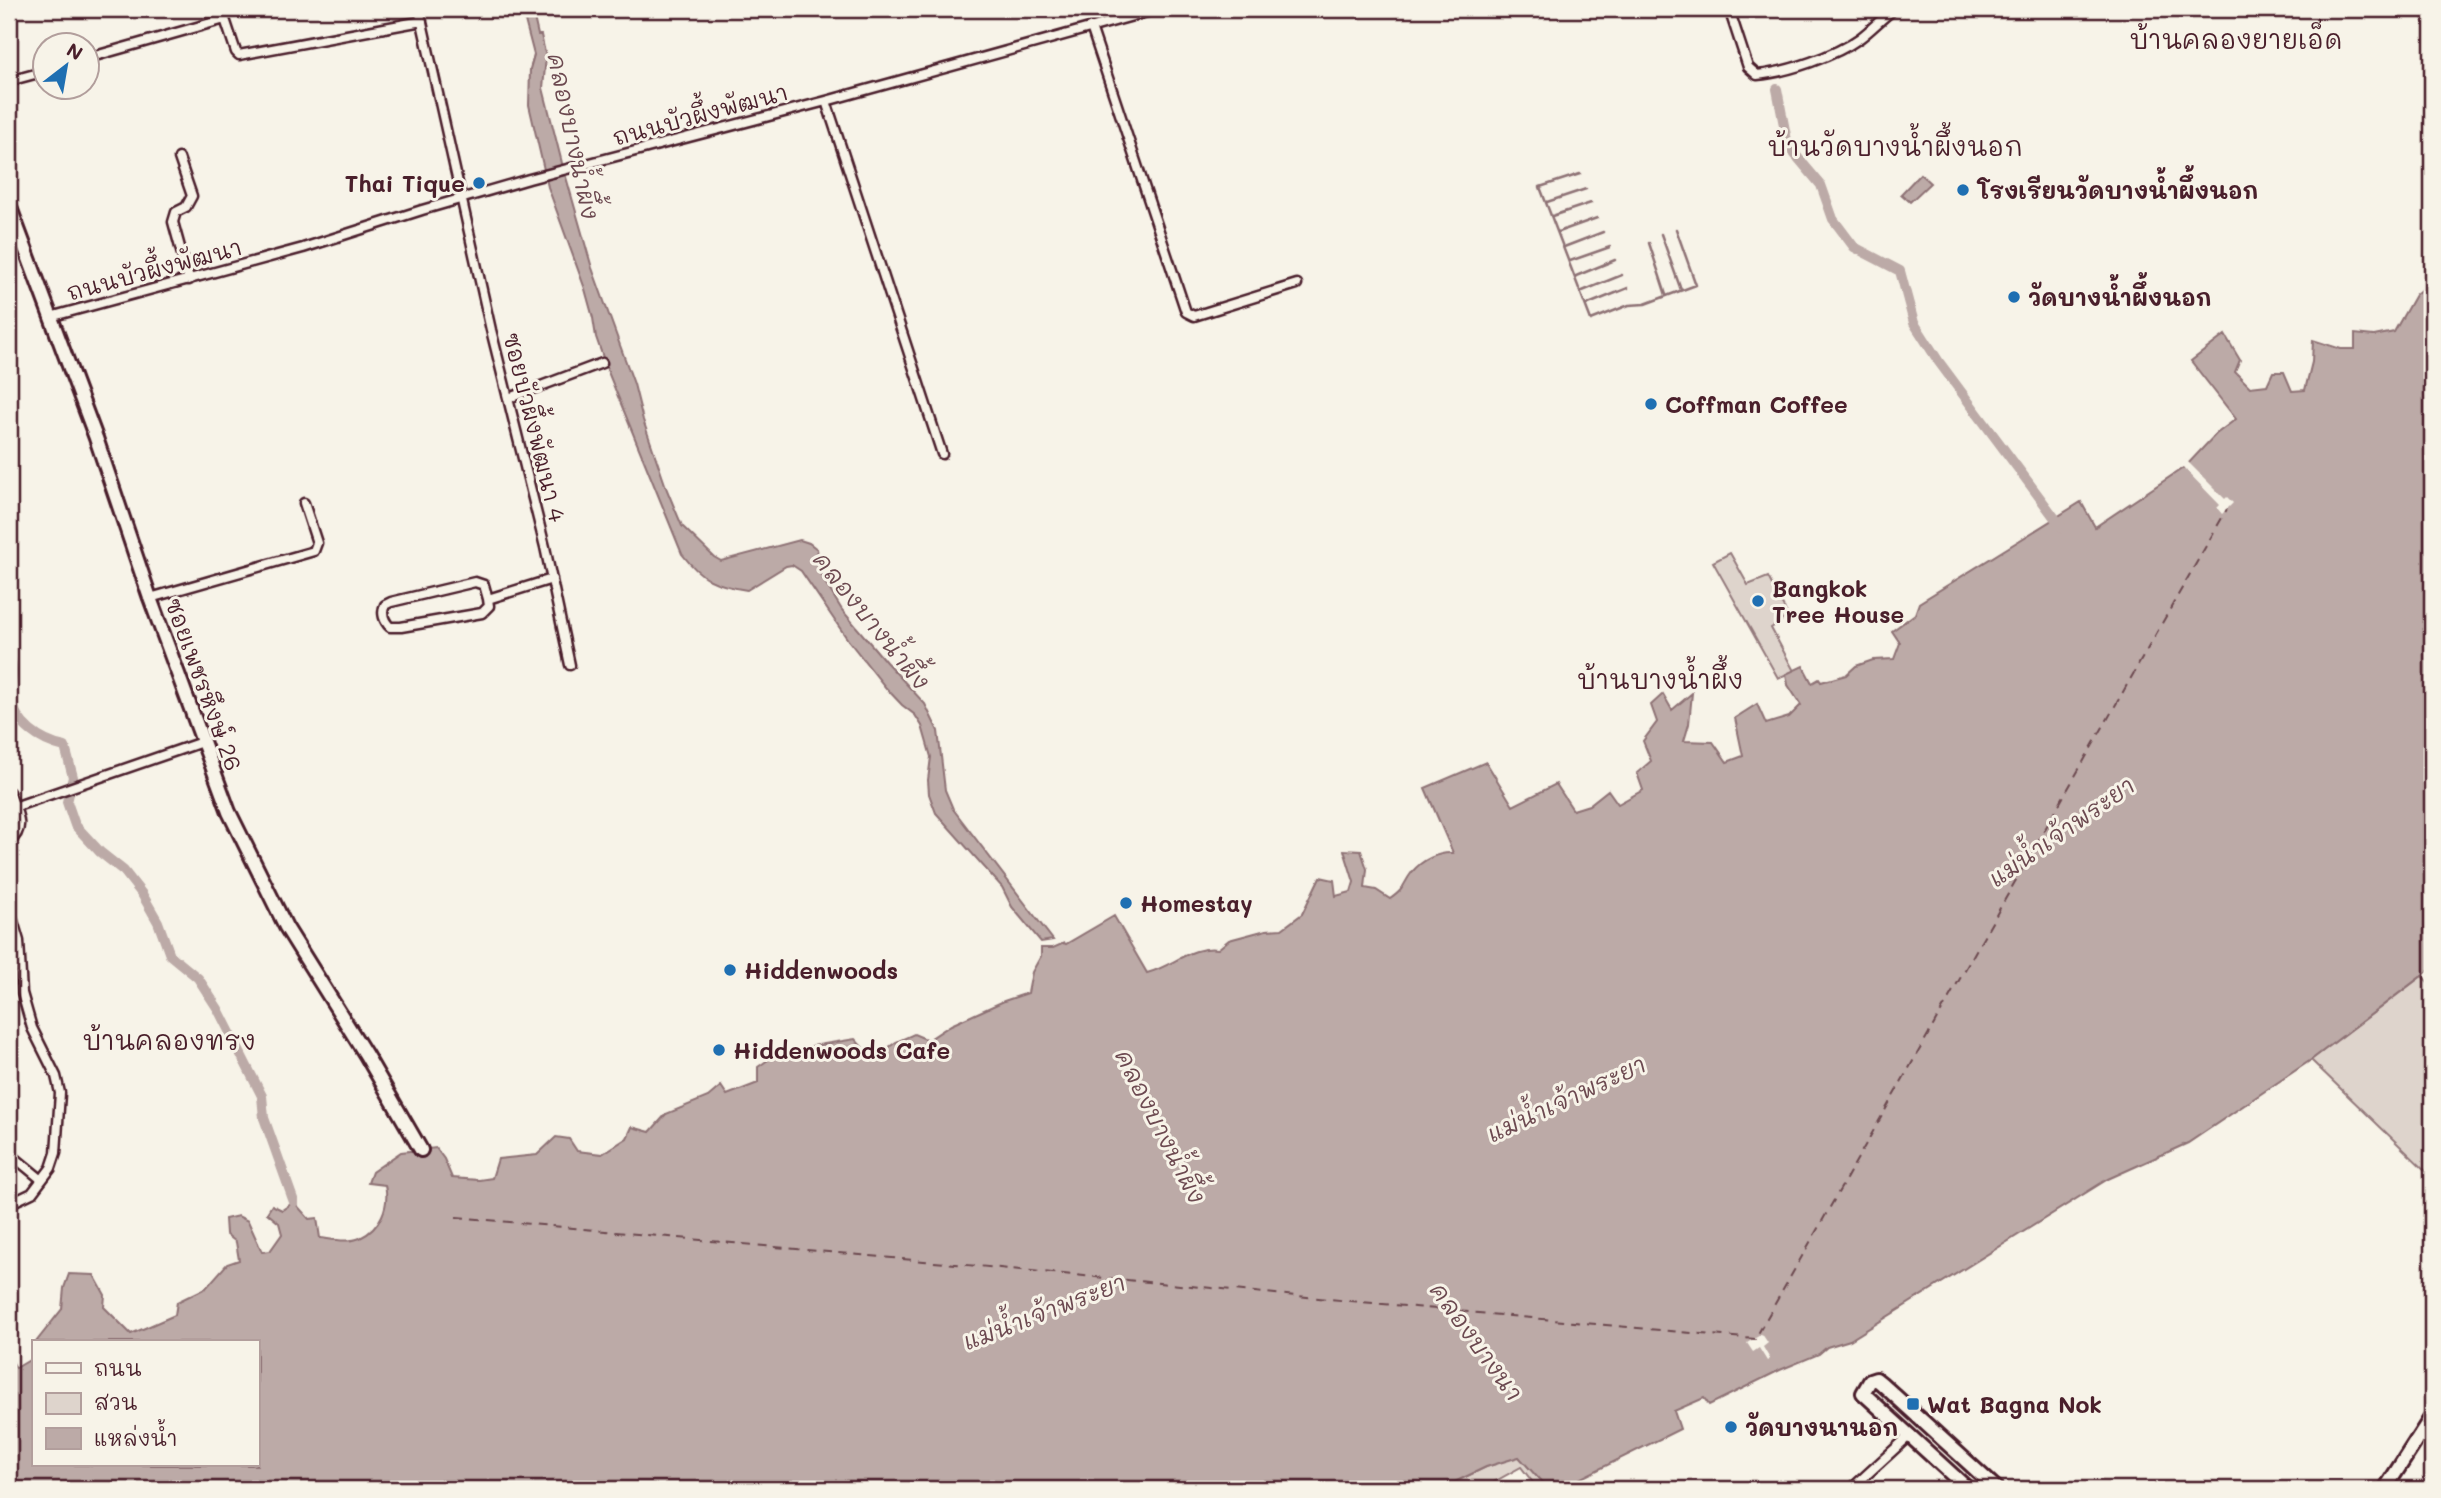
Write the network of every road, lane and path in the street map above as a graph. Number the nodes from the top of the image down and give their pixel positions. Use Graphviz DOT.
graph roads {
  1 [pos="222,9"];
  2 [pos="419,9"];
  3 [pos="1158,9"];
  4 [pos="1730,9"];
  5 [pos="1894,9"];
  6 [pos="225,19"];
  7 [pos="422,21"];
  8 [pos="1091,27"];
  9 [pos="102,54"];
  10 [pos="32,75"];
  11 [pos="9,81"];
  12 [pos="826,101"];
  13 [pos="179,158"];
  14 [pos="462,199"];
  15 [pos="9,205"];
  16 [pos="188,279"];
  17 [pos="1297,284"];
  18 [pos="51,317"];
  19 [pos="602,363"];
  20 [pos="509,398"];
  21 [pos="942,454"];
  22 [pos="304,503"];
  23 [pos="552,579"];
  24 [pos="150,598"];
  25 [pos="488,599"];
  26 [pos="570,665"];
  27 [pos="202,742"];
  28 [pos="9,792"];
  29 [pos="14,807"];
  30 [pos="9,842"];
  31 [pos="9,907"];
  32 [pos="9,940"];
  33 [pos="19,941"];
  34 [pos="9,1142"];
  35 [pos="421,1150"];
  36 [pos="42,1180"];
  37 [pos="9,1204"];
  38 [pos="2432,1416"];
  39 [pos="1932,1429"];
  40 [pos="1914,1439"];
  41 [pos="1852,1489"];
  42 [pos="1968,1489"];
  43 [pos="1997,1489"];
  44 [pos="2385,1489"];
  1 -- 6 [label="street"];
  2 -- 7 [label="street, ซอยบัวผึ้งพัฒนา 4"];
  3 -- 8 [label="street, ถนนบัวผึ้งพัฒนา"];
  4 -- 5 [label="street"];
  6 -- 7 [label="street"];
  6 -- 9 [label="street"];
  7 -- 14 [label="street, ซอยบัวผึ้งพัฒนา 4"];
  8 -- 12 [label="street, ถนนบัวผึ้งพัฒนา"];
  8 -- 17 [label="street"];
  10 -- 11 [label="street"];
  12 -- 14 [label="street, ถนนบัวผึ้งพัฒนา"];
  12 -- 21 [label="street"];
  13 -- 16 [label="street"];
  14 -- 16 [label="street, ถนนบัวผึ้งพัฒนา"];
  14 -- 20 [label="street, ซอยบัวผึ้งพัฒนา 4"];
  15 -- 18 [label="street, ซอยเพชรหึงษ์ 26"];
  16 -- 18 [label="street, ถนนบัวผึ้งพัฒนา"];
  18 -- 24 [label="street, ซอยเพชรหึงษ์ 26"];
  19 -- 20 [label="street"];
  20 -- 23 [label="street, ซอยบัวผึ้งพัฒนา 4"];
  22 -- 24 [label="street"];
  23 -- 25 [label="street"];
  23 -- 26 [label="street, ซอยบัวผึ้งพัฒนา 4"];
  24 -- 27 [label="street, ซอยเพชรหึงษ์ 26"];
  25 -- 25 [label="street"];
  27 -- 29 [label="street"];
  27 -- 35 [label="street, ซอยเพชรหึงษ์ 26"];
  28 -- 29 [label="street"];
  29 -- 30 [label="street"];
  31 -- 33 [label="street"];
  32 -- 33 [label="street"];
  33 -- 36 [label="street"];
  34 -- 36 [label="street"];
  36 -- 37 [label="street"];
  38 -- 44 [label="street"];
  39 -- 40 [label="street"];
  39 -- 40 [label="street"];
  39 -- 43 [label="street"];
  40 -- 41 [label="street"];
  40 -- 42 [label="street"];
}
